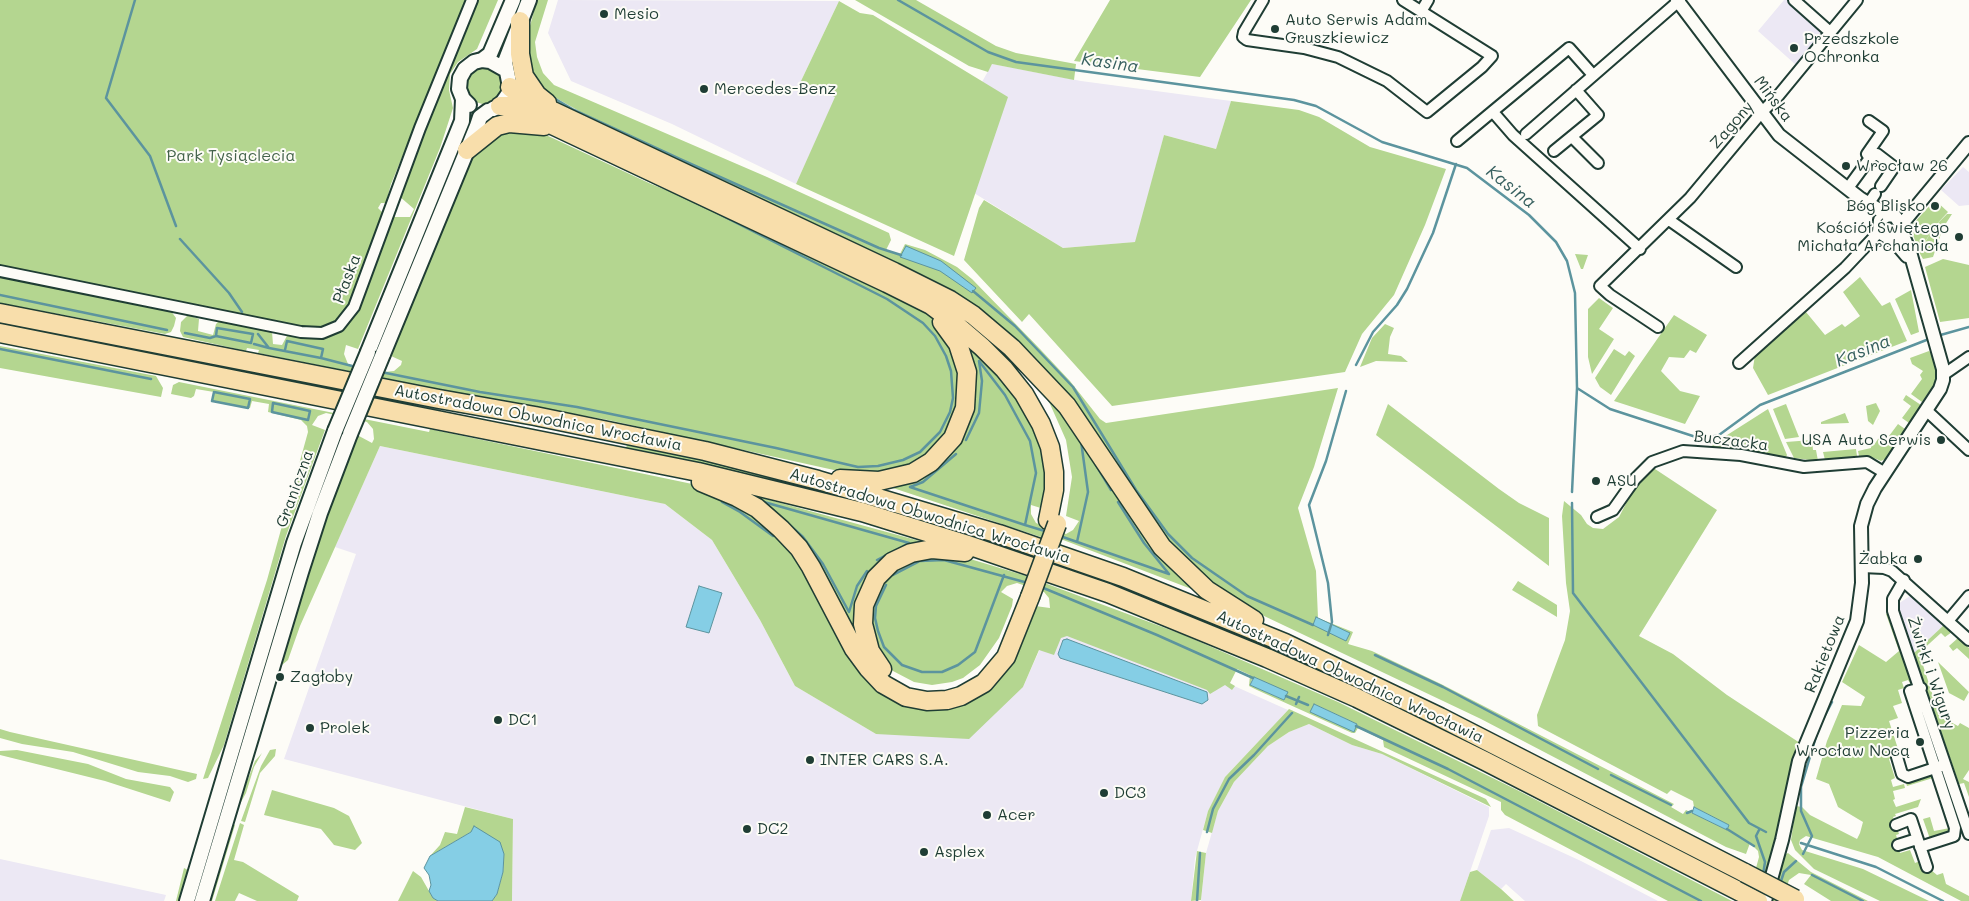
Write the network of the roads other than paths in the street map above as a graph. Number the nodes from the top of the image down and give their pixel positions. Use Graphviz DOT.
graph roads {
  1 [pos="472,0"];
  2 [pos="513,0"];
  3 [pos="529,0"];
  4 [pos="1263,0"];
  5 [pos="1403,0"];
  6 [pos="1428,0"];
  7 [pos="1678,0"];
  8 [pos="1794,0"];
  9 [pos="1857,0"];
  10 [pos="1422,10"];
  11 [pos="520,21"];
  12 [pos="1830,32"];
  13 [pos="482,60"];
  14 [pos="1591,73"];
  15 [pos="508,78"];
  16 [pos="1576,90"];
  17 [pos="463,99"];
  18 [pos="494,109"];
  19 [pos="1492,112"];
  20 [pos="1761,113"];
  21 [pos="1869,120"];
  22 [pos="560,121"];
  23 [pos="1526,134"];
  24 [pos="1572,137"];
  25 [pos="1457,141"];
  26 [pos="1969,144"];
  27 [pos="467,150"];
  28 [pos="1554,151"];
  29 [pos="1870,158"];
  30 [pos="1598,163"];
  31 [pos="1848,188"];
  32 [pos="1872,195"];
  33 [pos="1922,198"];
  34 [pos="1669,220"];
  35 [pos="1885,225"];
  36 [pos="1901,228"];
  37 [pos="1640,249"];
  38 [pos="1911,258"];
  39 [pos="1736,267"];
  40 [pos="0,271"];
  41 [pos="926,289"];
  42 [pos="906,293"];
  43 [pos="0,313"];
  44 [pos="1658,327"];
  45 [pos="0,333"];
  46 [pos="1969,357"];
  47 [pos="1740,364"];
  48 [pos="1943,375"];
  49 [pos="1926,410"];
  50 [pos="1969,450"];
  51 [pos="656,464"];
  52 [pos="1885,473"];
  53 [pos="818,480"];
  54 [pos="1597,517"];
  55 [pos="1052,522"];
  56 [pos="1005,557"];
  57 [pos="1862,567"];
  58 [pos="1904,580"];
  59 [pos="1026,595"];
  60 [pos="1969,596"];
  61 [pos="1948,621"];
  62 [pos="1969,640"];
  63 [pos="1285,643"];
  64 [pos="1921,688"];
  65 [pos="1897,757"];
  66 [pos="1946,764"];
  67 [pos="1936,767"];
  68 [pos="1896,825"];
  69 [pos="1969,834"];
  70 [pos="1919,843"];
  71 [pos="1898,845"];
  72 [pos="1927,867"];
  73 [pos="1798,900"];
  74 [pos="186,901"];
  75 [pos="202,901"];
  76 [pos="1758,901"];
  77 [pos="1764,901"];
  1 -- 40 [label="street, Płaska"];
  2 -- 13 [label="main road"];
  3 -- 11 [label="main road"];
  4 -- 10 [label="street"];
  5 -- 10 [label="street"];
  6 -- 10 [label="street"];
  7 -- 14 [label="street"];
  7 -- 20 [label="street, Mińska"];
  8 -- 12 [label="street"];
  9 -- 12 [label="street, Zagony"];
  11 -- 15 [label="main road"];
  11 -- 22 [label="highway"];
  12 -- 20 [label="street, Zagony"];
  13 -- 15 [label="main road"];
  13 -- 17 [label="main road"];
  14 -- 16 [label="street"];
  14 -- 19 [label="street"];
  15 -- 18 [label="main road"];
  15 -- 22 [label="highway"];
  16 -- 23 [label="street"];
  16 -- 24 [label="street"];
  17 -- 18 [label="main road"];
  17 -- 74 [label="main road, Graniczna, bridge"];
  18 -- 22 [label="highway"];
  18 -- 27 [label="main road, Graniczna"];
  19 -- 25 [label="street"];
  19 -- 37 [label="street"];
  20 -- 31 [label="street, Mińska"];
  20 -- 34 [label="street, Zagony"];
  21 -- 29 [label="street"];
  22 -- 27 [label="highway"];
  22 -- 41 [label="highway"];
  22 -- 42 [label="highway"];
  24 -- 28 [label="street"];
  24 -- 30 [label="street"];
  26 -- 33 [label="street"];
  27 -- 75 [label="main road, Graniczna, bridge"];
  29 -- 31 [label="street"];
  29 -- 32 [label="street"];
  31 -- 32 [label="street, Mińska"];
  32 -- 35 [label="street, Mińska"];
  33 -- 35 [label="street"];
  33 -- 36 [label="street"];
  34 -- 37 [label="street, Zagony"];
  34 -- 39 [label="street"];
  35 -- 36 [label="street"];
  35 -- 36 [label="street"];
  35 -- 38 [label="street"];
  35 -- 47 [label="street"];
  36 -- 38 [label="street"];
  37 -- 44 [label="street, Zagony"];
  38 -- 48 [label="street"];
  41 -- 55 [label="highway"];
  41 -- 63 [label="highway"];
  42 -- 53 [label="highway"];
  42 -- 55 [label="highway"];
  43 -- 53 [label="highway, Autostradowa Obwodnica Wrocławia"];
  45 -- 51 [label="highway, Autostradowa Obwodnica Wrocławia"];
  46 -- 48 [label="street"];
  48 -- 49 [label="street, Rakietowa"];
  49 -- 50 [label="street"];
  49 -- 52 [label="street, Rakietowa"];
  51 -- 56 [label="highway, Autostradowa Obwodnica Wrocławia"];
  51 -- 59 [label="highway"];
  52 -- 54 [label="street, Buczacka"];
  52 -- 57 [label="street, Rakietowa"];
  53 -- 63 [label="highway, Autostradowa Obwodnica Wrocławia"];
  55 -- 59 [label="highway"];
  56 -- 59 [label="highway"];
  56 -- 76 [label="highway, Autostradowa Obwodnica Wrocławia"];
  57 -- 58 [label="street"];
  57 -- 77 [label="street, Rakietowa"];
  58 -- 61 [label="street"];
  58 -- 64 [label="street, Żwirki i Wigury"];
  60 -- 61 [label="street"];
  61 -- 62 [label="street"];
  63 -- 73 [label="highway, Autostradowa Obwodnica Wrocławia, bridge"];
  64 -- 66 [label="street, Żwirki i Wigury"];
  64 -- 67 [label="street"];
  65 -- 67 [label="street"];
  66 -- 67 [label="street"];
  66 -- 69 [label="street, Żwirki i Wigury"];
  67 -- 70 [label="street"];
  68 -- 70 [label="street"];
  70 -- 71 [label="street"];
  70 -- 72 [label="street"];
}
